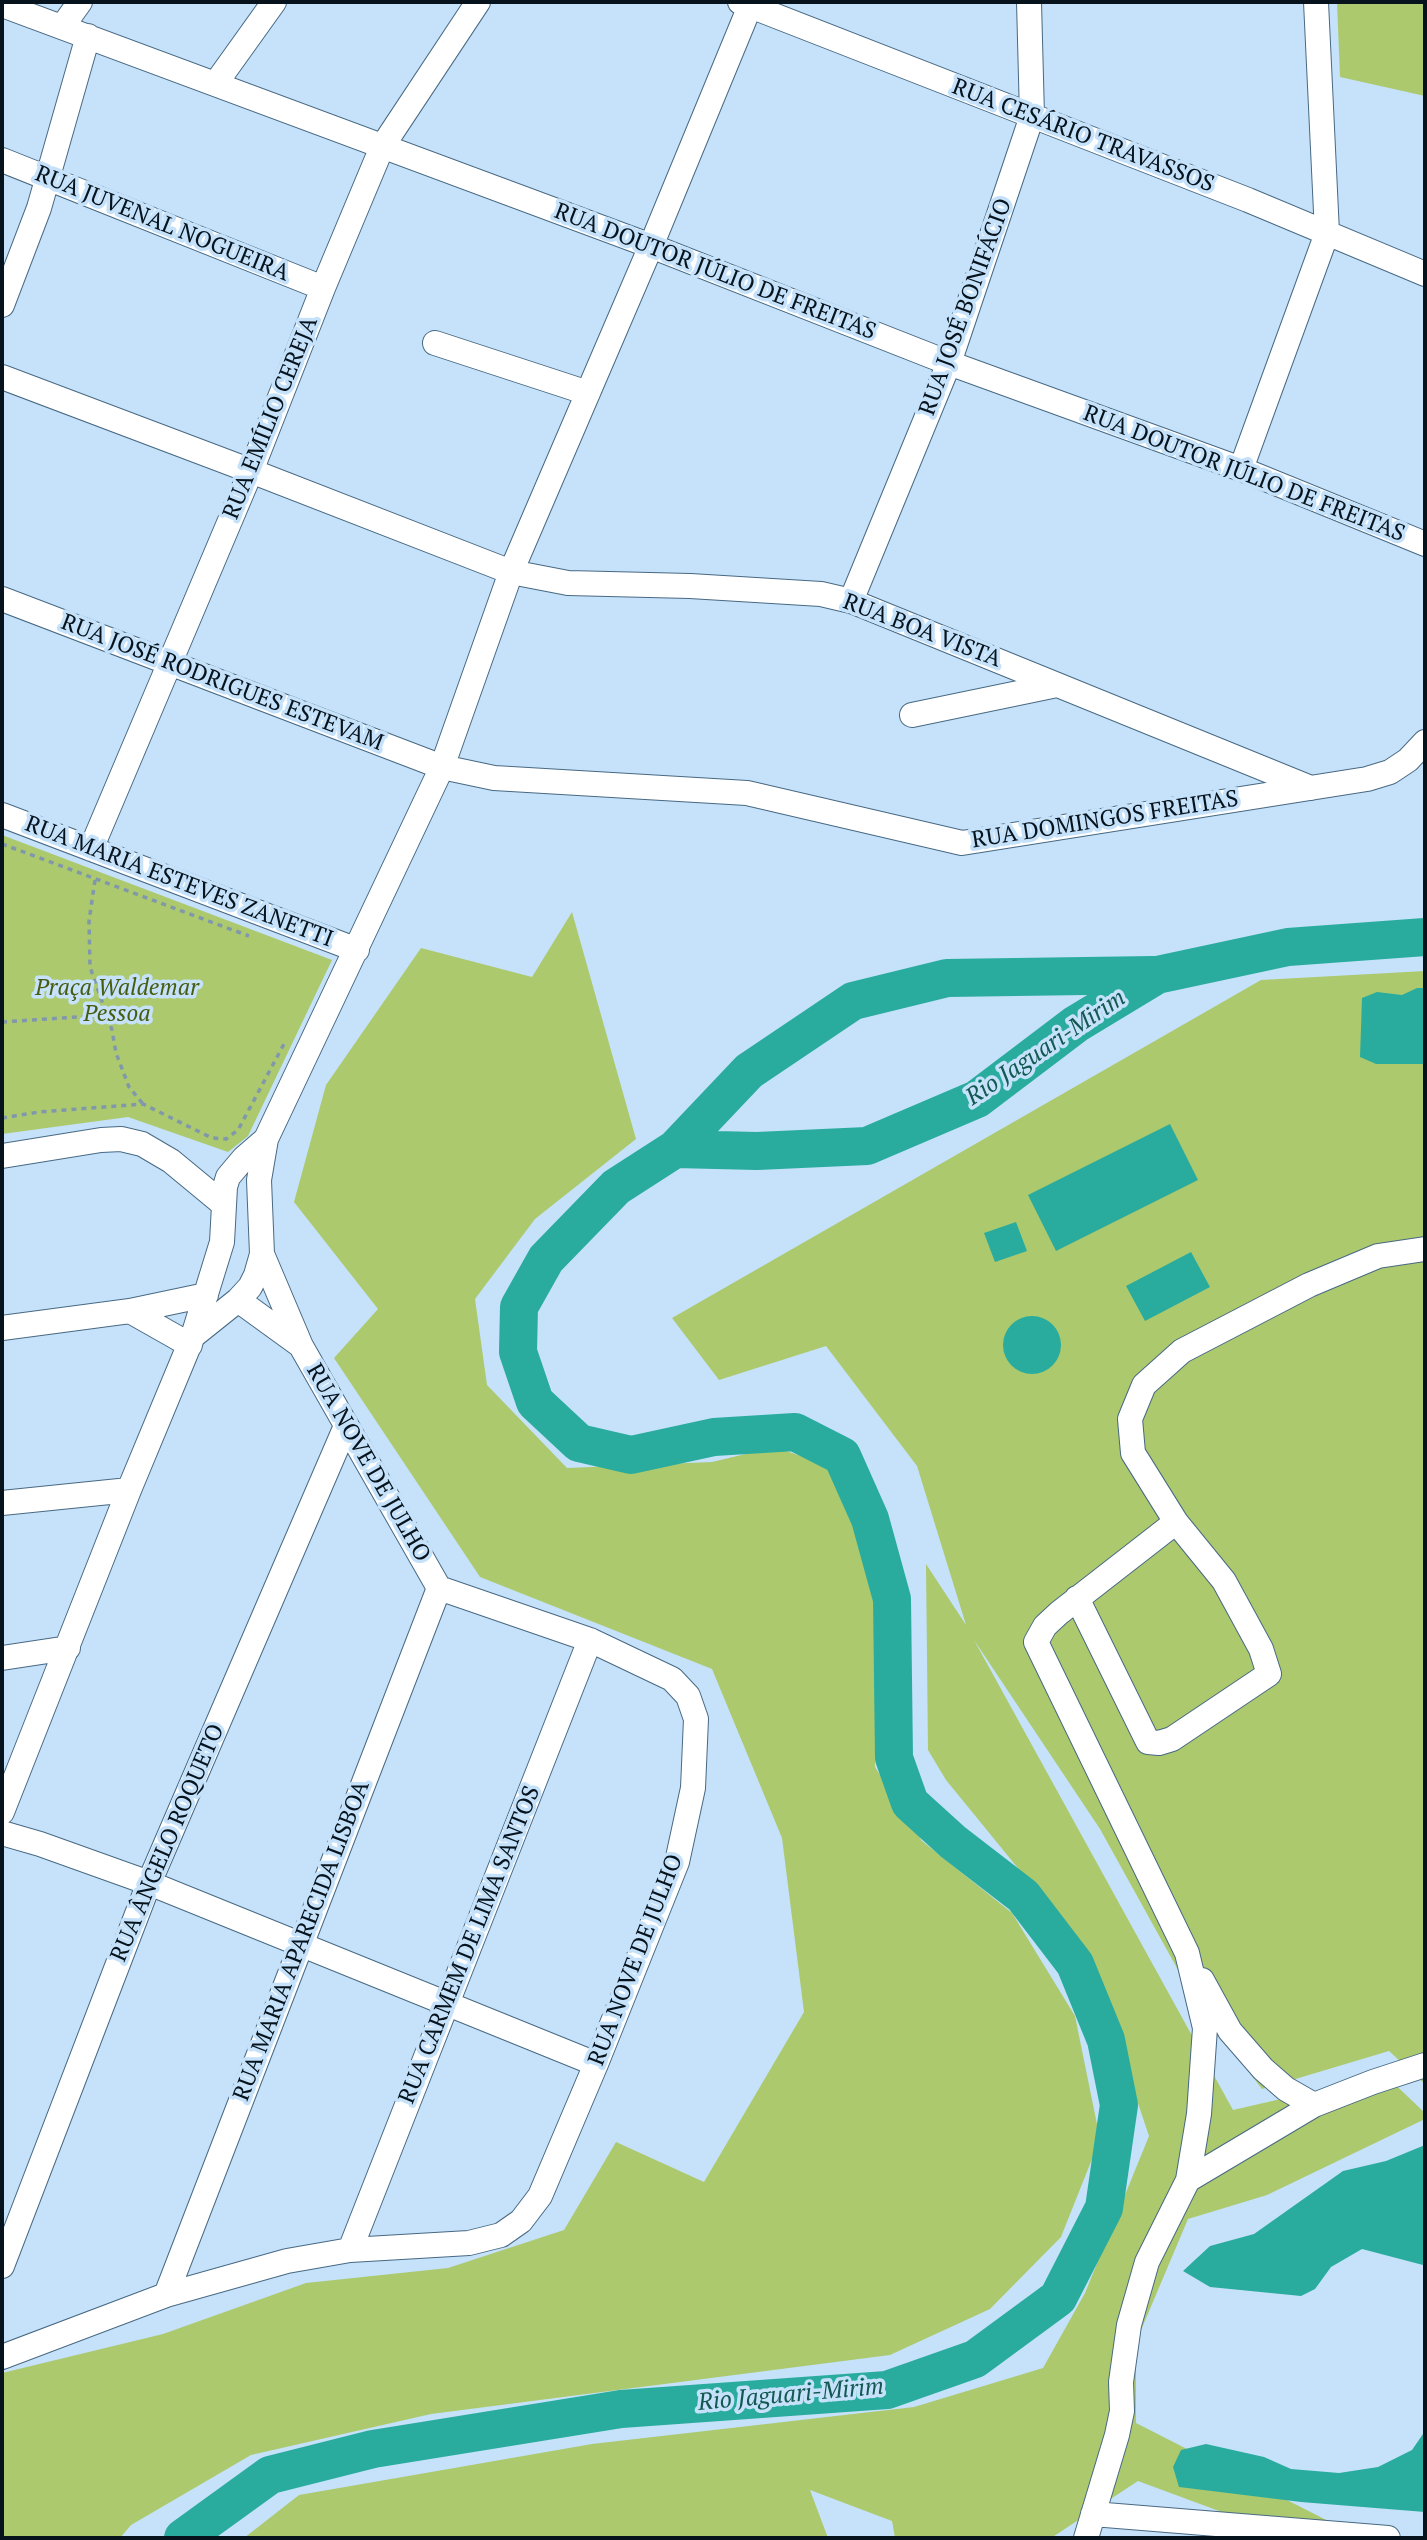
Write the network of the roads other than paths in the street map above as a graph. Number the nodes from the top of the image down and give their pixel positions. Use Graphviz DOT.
graph roads {
  1 [pos="80,2"];
  2 [pos="274,2"];
  3 [pos="478,2"];
  4 [pos="1029,2"];
  5 [pos="1316,2"];
  6 [pos="748,3"];
  7 [pos="2,5"];
  8 [pos="62,27"];
  9 [pos="88,36"];
  10 [pos="216,83"];
  11 [pos="1032,116"];
  12 [pos="382,147"];
  13 [pos="2,160"];
  14 [pos="48,178"];
  15 [pos="1327,233"];
  16 [pos="651,246"];
  17 [pos="1425,274"];
  18 [pos="323,288"];
  19 [pos="2,305"];
  20 [pos="435,343"];
  21 [pos="950,363"];
  22 [pos="2,377"];
  23 [pos="588,393"];
  24 [pos="1241,469"];
  25 [pos="251,471"];
  26 [pos="1425,544"];
  27 [pos="511,572"];
  28 [pos="2,599"];
  29 [pos="851,601"];
  30 [pos="172,663"];
  31 [pos="1057,685"];
  32 [pos="912,715"];
  33 [pos="1425,742"];
  34 [pos="442,767"];
  35 [pos="1311,788"];
  36 [pos="2,815"];
  37 [pos="92,849"];
  38 [pos="357,950"];
  39 [pos="266,1139"];
  40 [pos="2,1156"];
  41 [pos="171,1161"];
  42 [pos="232,1173"];
  43 [pos="223,1204"];
  44 [pos="1425,1249"];
  45 [pos="262,1254"];
  46 [pos="206,1295"];
  47 [pos="238,1300"];
  48 [pos="130,1311"];
  49 [pos="2,1328"];
  50 [pos="191,1340"];
  51 [pos="301,1346"];
  52 [pos="346,1426"];
  53 [pos="129,1490"];
  54 [pos="2,1503"];
  55 [pos="1176,1522"];
  56 [pos="439,1588"];
  57 [pos="1077,1598"];
  58 [pos="590,1640"];
  59 [pos="68,1648"];
  60 [pos="2,1658"];
  61 [pos="2,1812"];
  62 [pos="2,1833"];
  63 [pos="149,1883"];
  64 [pos="300,1944"];
  65 [pos="1187,1952"];
  66 [pos="447,2004"];
  67 [pos="596,2064"];
  68 [pos="1425,2065"];
  69 [pos="1314,2105"];
  70 [pos="1188,2180"];
  71 [pos="350,2250"];
  72 [pos="2,2266"];
  73 [pos="166,2295"];
  74 [pos="2,2357"];
  75 [pos="1093,2514"];
  76 [pos="1086,2538"];
  77 [pos="1388,2538"];
  1 -- 8 [label="street"];
  2 -- 10 [label="street"];
  3 -- 12 [label="street, RUA EMÍLIO CEREJA"];
  4 -- 11 [label="street, RUA JOSÉ BONIFÁCIO"];
  5 -- 15 [label="street"];
  6 -- 11 [label="street, RUA CESÁRIO TRAVASSOS"];
  6 -- 16 [label="street"];
  7 -- 8 [label="street, RUA DOUTOR JÚLIO DE FREITAS"];
  8 -- 9 [label="street, RUA DOUTOR JÚLIO DE FREITAS"];
  9 -- 10 [label="street, RUA DOUTOR JÚLIO DE FREITAS"];
  9 -- 14 [label="street"];
  10 -- 12 [label="street, RUA DOUTOR JÚLIO DE FREITAS"];
  11 -- 15 [label="street, RUA CESÁRIO TRAVASSOS"];
  11 -- 21 [label="street, RUA JOSÉ BONIFÁCIO"];
  12 -- 16 [label="street, RUA DOUTOR JÚLIO DE FREITAS"];
  12 -- 18 [label="street, RUA EMÍLIO CEREJA"];
  13 -- 14 [label="street, RUA JUVENAL NOGUEIRA"];
  14 -- 18 [label="street, RUA JUVENAL NOGUEIRA"];
  14 -- 19 [label="street"];
  15 -- 17 [label="street, RUA CESÁRIO TRAVASSOS"];
  15 -- 24 [label="street"];
  16 -- 21 [label="street, RUA DOUTOR JÚLIO DE FREITAS"];
  16 -- 23 [label="street"];
  18 -- 25 [label="street, RUA EMÍLIO CEREJA"];
  20 -- 23 [label="street"];
  21 -- 24 [label="street, RUA DOUTOR JÚLIO DE FREITAS"];
  21 -- 29 [label="street, RUA JOSÉ BONIFÁCIO"];
  22 -- 25 [label="street, RUA BOA VISTA"];
  23 -- 27 [label="street"];
  24 -- 26 [label="street, RUA DOUTOR JÚLIO DE FREITAS"];
  25 -- 27 [label="street, RUA BOA VISTA"];
  25 -- 30 [label="street, RUA EMÍLIO CEREJA"];
  27 -- 29 [label="street, RUA BOA VISTA"];
  27 -- 34 [label="street"];
  28 -- 30 [label="street, RUA JOSÉ RODRIGUES ESTEVAM"];
  29 -- 31 [label="street, RUA BOA VISTA"];
  30 -- 34 [label="street, RUA JOSÉ RODRIGUES ESTEVAM"];
  30 -- 37 [label="street, RUA EMÍLIO CEREJA"];
  31 -- 32 [label="street"];
  31 -- 35 [label="street, RUA BOA VISTA"];
  33 -- 35 [label="street, RUA DOMINGOS FREITAS"];
  34 -- 35 [label="street, RUA DOMINGOS FREITAS"];
  34 -- 38 [label="street"];
  36 -- 37 [label="street, RUA MARIA ESTEVES ZANETTI"];
  37 -- 38 [label="street, RUA MARIA ESTEVES ZANETTI"];
  38 -- 39 [label="street"];
  39 -- 42 [label="street"];
  39 -- 45 [label="street"];
  40 -- 41 [label="street"];
  41 -- 42 [label="street"];
  41 -- 43 [label="street"];
  42 -- 43 [label="street"];
  43 -- 46 [label="street"];
  44 -- 55 [label="street"];
  45 -- 47 [label="street"];
  45 -- 51 [label="street, RUA NOVE DE JULHO"];
  46 -- 48 [label="street"];
  46 -- 50 [label="street"];
  47 -- 50 [label="street"];
  47 -- 51 [label="street"];
  48 -- 49 [label="street"];
  48 -- 50 [label="street"];
  50 -- 53 [label="street"];
  51 -- 52 [label="street, RUA NOVE DE JULHO"];
  52 -- 56 [label="street, RUA NOVE DE JULHO"];
  52 -- 63 [label="street, RUA ÂNGELO ROQUETO"];
  53 -- 54 [label="street"];
  53 -- 59 [label="street"];
  55 -- 57 [label="street"];
  55 -- 57 [label="street"];
  56 -- 58 [label="street, RUA NOVE DE JULHO"];
  56 -- 64 [label="street, RUA MARIA APARECIDA LISBOA"];
  57 -- 65 [label="street"];
  58 -- 66 [label="street, RUA CARMEM DE LIMA SANTOS"];
  58 -- 67 [label="street, RUA NOVE DE JULHO"];
  59 -- 60 [label="street"];
  59 -- 61 [label="street"];
  62 -- 63 [label="street"];
  63 -- 64 [label="street"];
  63 -- 72 [label="street, RUA ÂNGELO ROQUETO"];
  64 -- 66 [label="street"];
  64 -- 73 [label="street, RUA MARIA APARECIDA LISBOA"];
  65 -- 69 [label="street"];
  65 -- 70 [label="street"];
  66 -- 67 [label="street"];
  66 -- 71 [label="street, RUA CARMEM DE LIMA SANTOS"];
  67 -- 71 [label="street, RUA NOVE DE JULHO"];
  68 -- 69 [label="street"];
  69 -- 70 [label="street"];
  70 -- 75 [label="street"];
  71 -- 73 [label="street, RUA NOVE DE JULHO"];
  73 -- 74 [label="street, RUA NOVE DE JULHO"];
  75 -- 76 [label="street"];
  75 -- 77 [label="street"];
}
